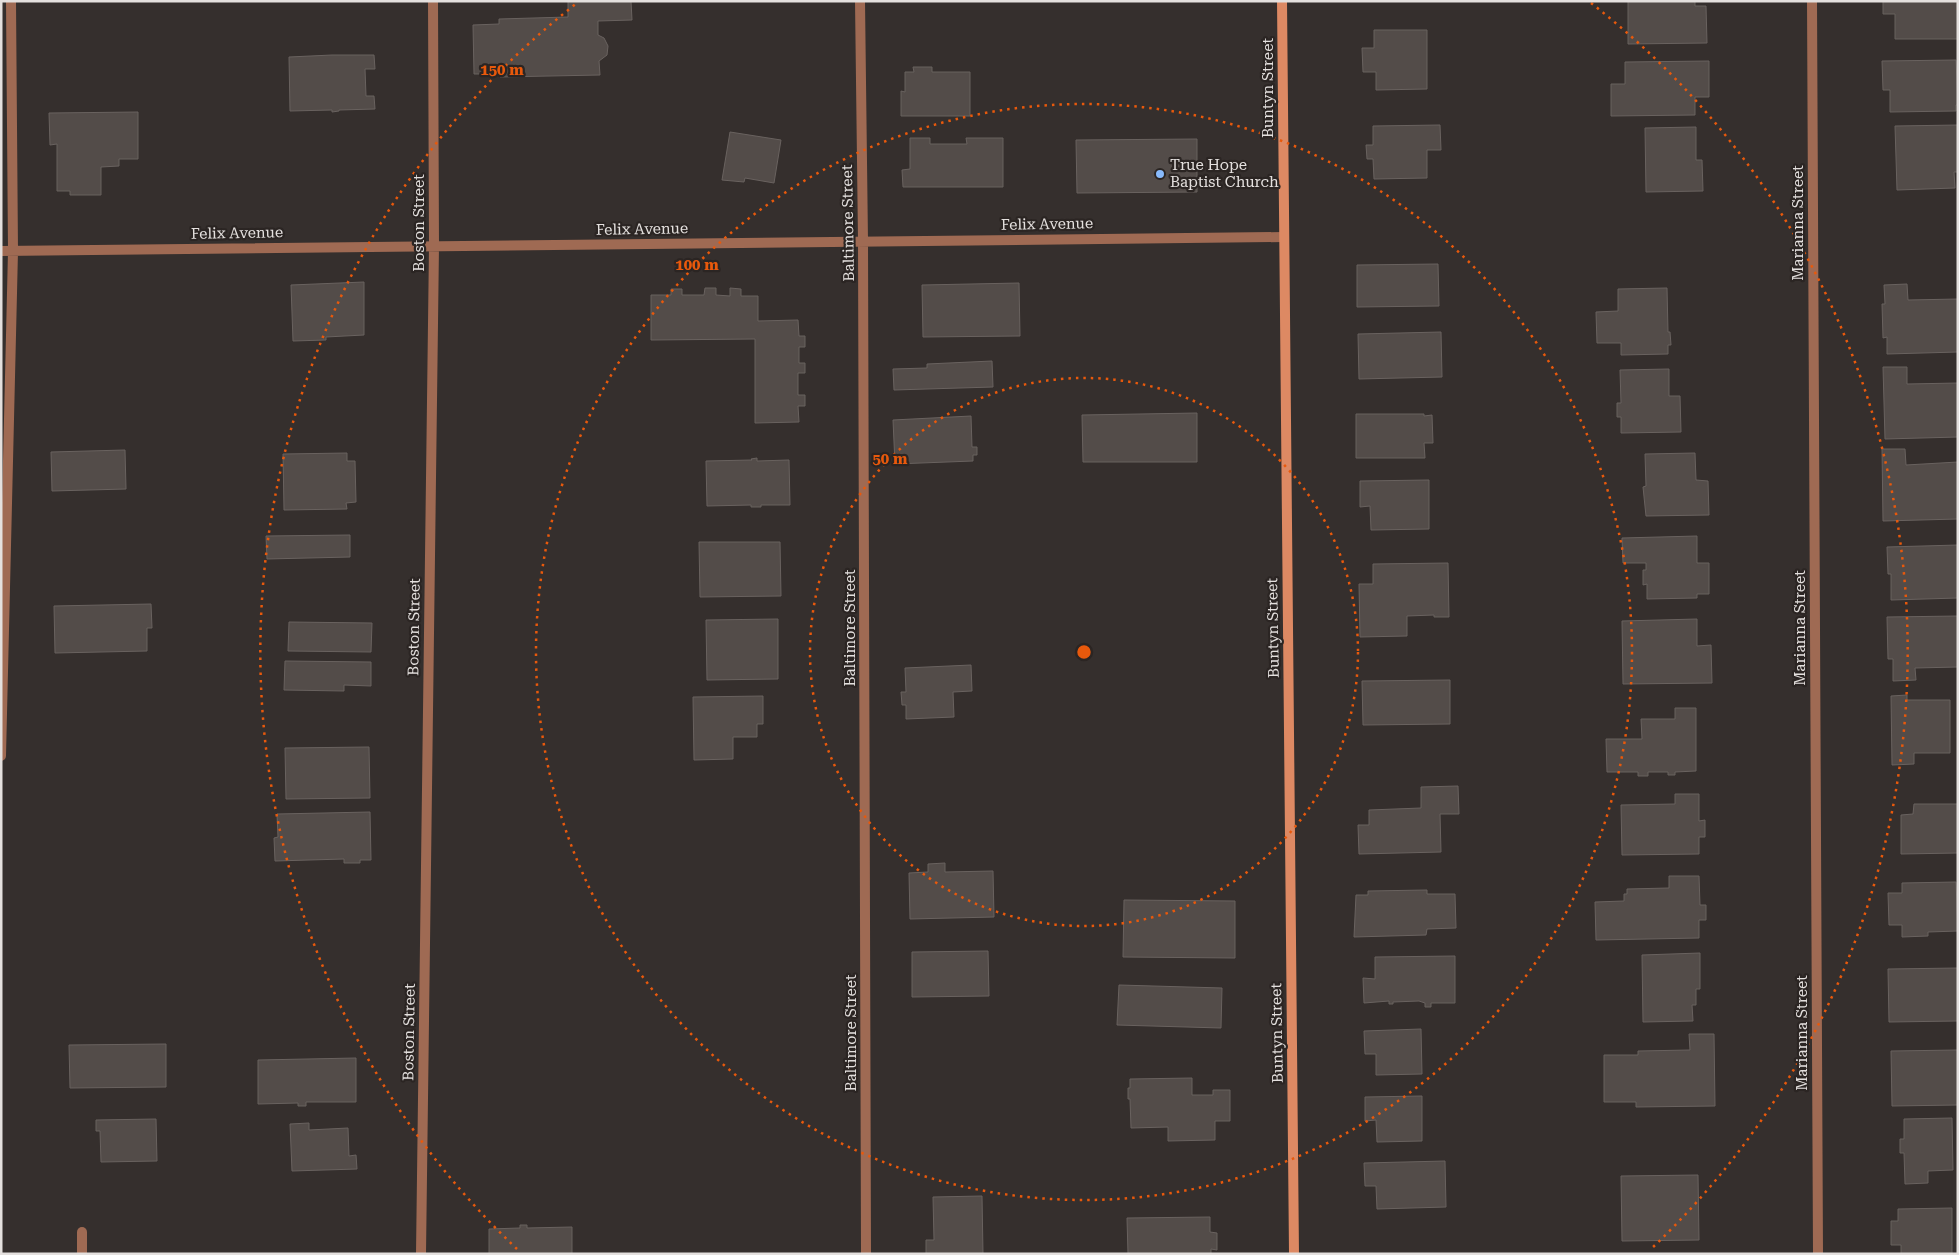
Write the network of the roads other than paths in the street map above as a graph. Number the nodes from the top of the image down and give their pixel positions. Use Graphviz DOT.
graph roads {
  1 [pos="11,1"];
  2 [pos="433,1"];
  3 [pos="860,1"];
  4 [pos="1282,1"];
  5 [pos="1812,1"];
  6 [pos="1284,237"];
  7 [pos="864,241"];
  8 [pos="434,246"];
  9 [pos="1,251"];
  10 [pos="13,251"];
  11 [pos="1,756"];
  12 [pos="82,1232"];
  13 [pos="82,1254"];
  14 [pos="421,1254"];
  15 [pos="866,1254"];
  16 [pos="1294,1254"];
  17 [pos="1818,1254"];
  1 -- 10 [label="street"];
  2 -- 8 [label="street, Boston Street"];
  3 -- 7 [label="street, Baltimore Street"];
  4 -- 6 [label="street, Buntyn Street"];
  5 -- 17 [label="street, Marianna Street"];
  6 -- 7 [label="street, Felix Avenue"];
  6 -- 16 [label="street, Buntyn Street"];
  7 -- 8 [label="street, Felix Avenue"];
  7 -- 15 [label="street, Baltimore Street"];
  8 -- 10 [label="street, Felix Avenue"];
  8 -- 14 [label="street, Boston Street"];
  9 -- 10 [label="street, Felix Avenue"];
  10 -- 11 [label="street"];
  12 -- 13 [label="street"];
}
